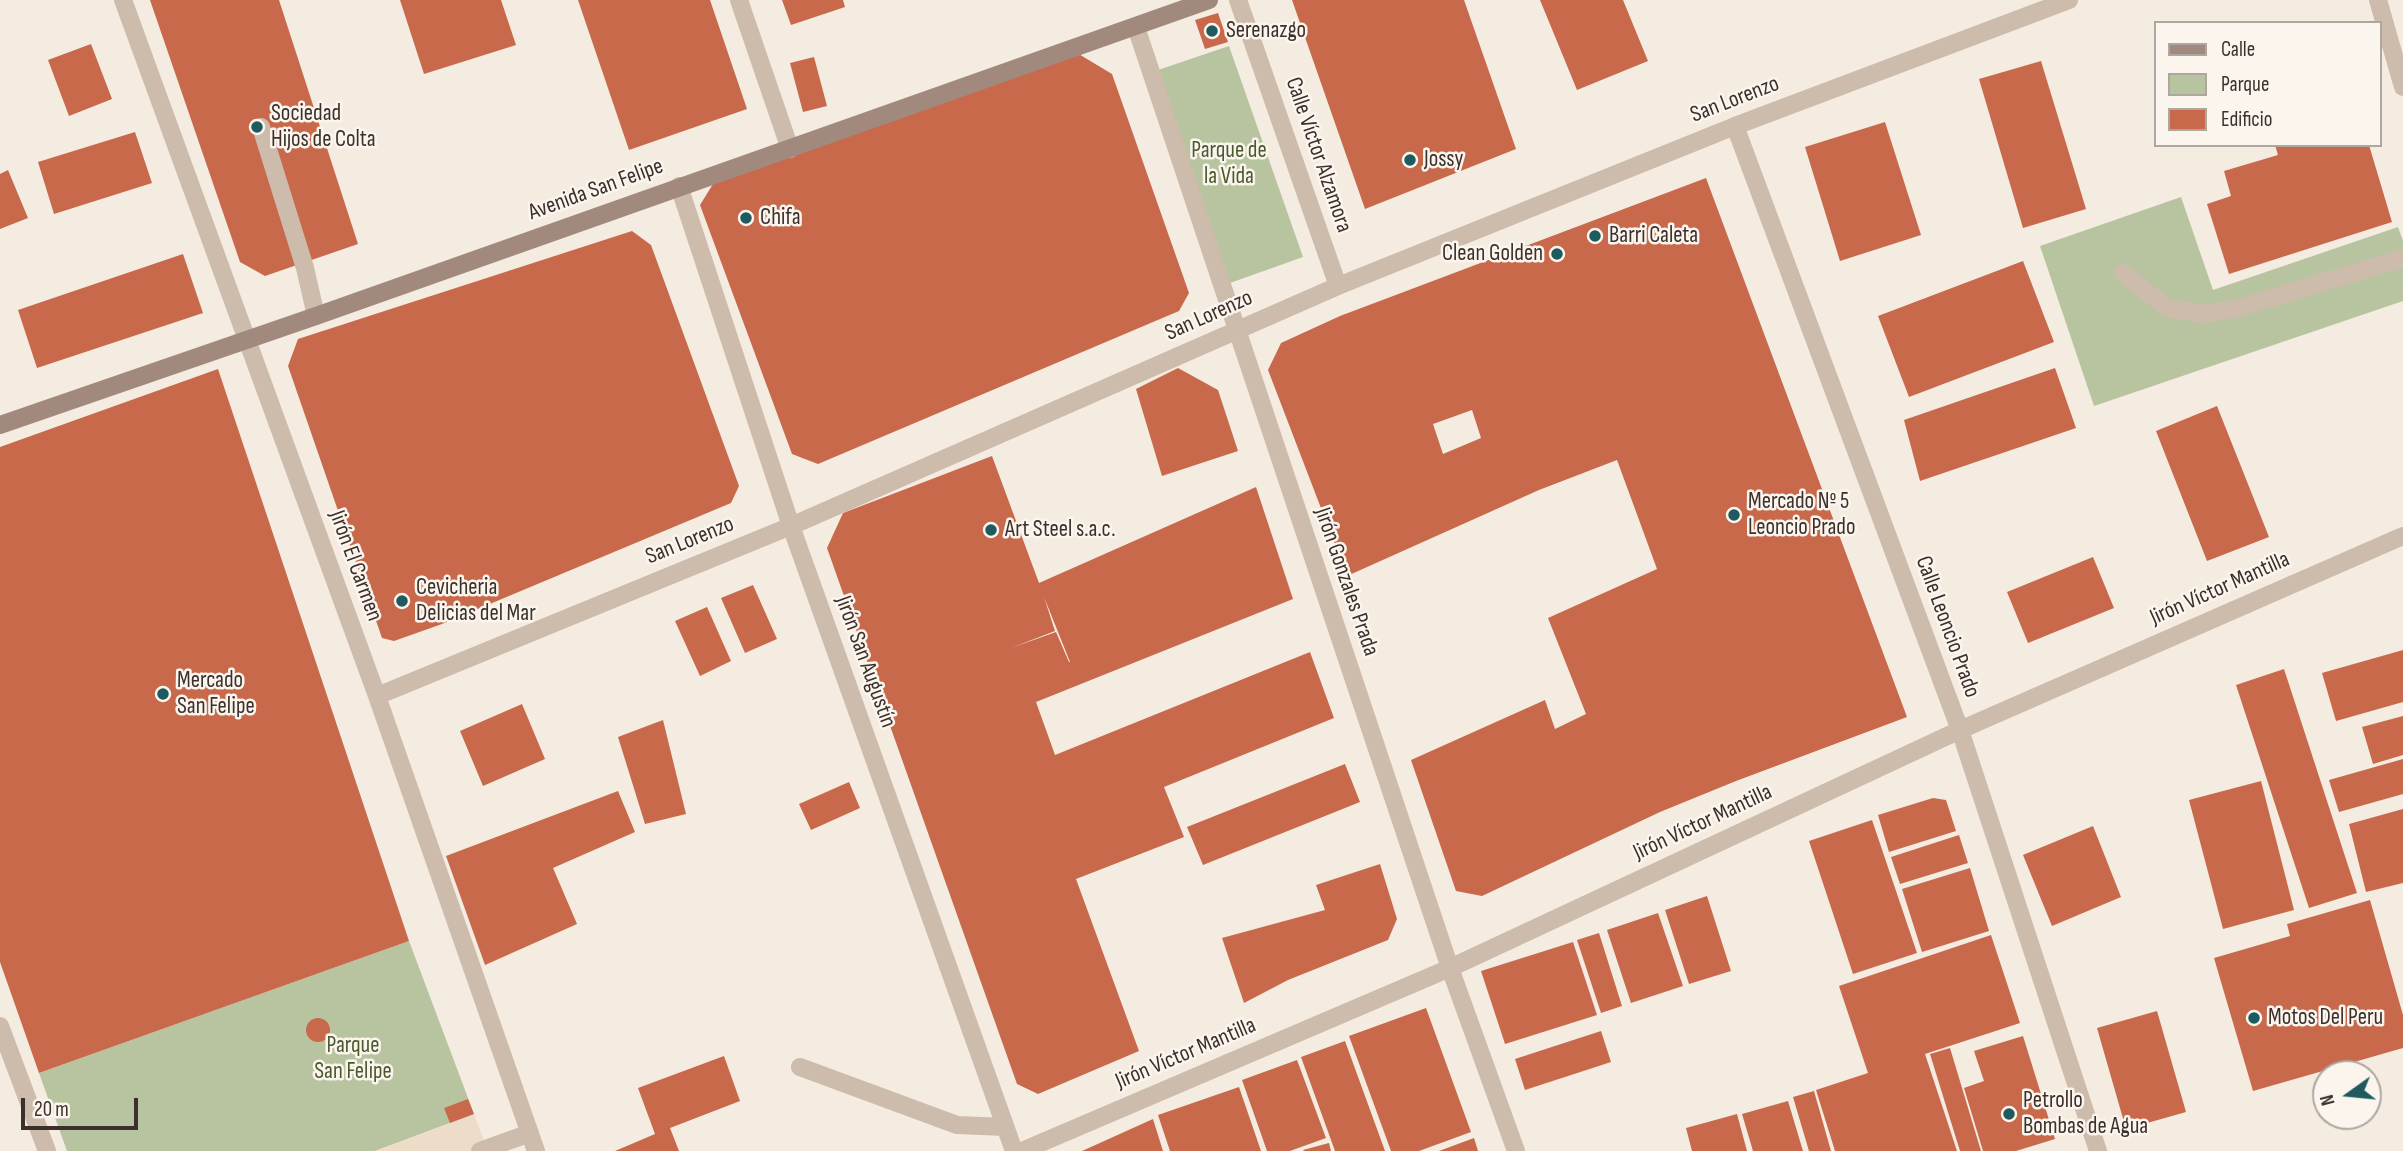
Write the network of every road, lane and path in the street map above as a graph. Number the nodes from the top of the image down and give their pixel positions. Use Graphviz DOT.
graph roads {
  1 [pos="122,0"];
  2 [pos="739,0"];
  3 [pos="1209,0"];
  4 [pos="1238,0"];
  5 [pos="2069,0"];
  6 [pos="2378,0"];
  7 [pos="1136,27"];
  8 [pos="2403,87"];
  9 [pos="1735,126"];
  10 [pos="261,127"];
  11 [pos="790,149"];
  12 [pos="679,186"];
  13 [pos="2403,258"];
  14 [pos="2123,273"];
  15 [pos="1338,286"];
  16 [pos="316,316"];
  17 [pos="1236,331"];
  18 [pos="246,340"];
  19 [pos="0,425"];
  20 [pos="791,526"];
  21 [pos="2403,536"];
  22 [pos="377,696"];
  23 [pos="1960,730"];
  24 [pos="1450,968"];
  25 [pos="0,1026"];
  26 [pos="800,1067"];
  27 [pos="1005,1128"];
  28 [pos="530,1133"];
  29 [pos="47,1151"];
  30 [pos="480,1151"];
  31 [pos="536,1151"];
  32 [pos="1014,1151"];
  33 [pos="1022,1151"];
  34 [pos="1516,1151"];
  35 [pos="2098,1151"];
  1 -- 18 [label="street, Jirón El Carmen"];
  2 -- 11 [label="street"];
  3 -- 7 [label="street, Avenida San Felipe"];
  4 -- 15 [label="street, Calle Víctor Alzamora"];
  5 -- 9 [label="street, San Lorenzo"];
  6 -- 8 [label="street"];
  7 -- 11 [label="street, Avenida San Felipe"];
  7 -- 17 [label="street, Jirón Gonzales Prada"];
  9 -- 15 [label="street, San Lorenzo"];
  9 -- 23 [label="street, Calle Leoncio Prado"];
  10 -- 16 [label="street"];
  11 -- 12 [label="street, Avenida San Felipe"];
  12 -- 16 [label="street, Avenida San Felipe"];
  12 -- 20 [label="street, Jirón San Augustín"];
  13 -- 14 [label="street"];
  15 -- 17 [label="street, San Lorenzo"];
  16 -- 18 [label="street, Avenida San Felipe"];
  17 -- 20 [label="street, San Lorenzo"];
  17 -- 24 [label="street, Jirón Gonzales Prada"];
  18 -- 19 [label="street, Avenida San Felipe"];
  18 -- 22 [label="street, Jirón El Carmen"];
  20 -- 22 [label="street, San Lorenzo"];
  20 -- 27 [label="street, Jirón San Augustín"];
  21 -- 23 [label="street, Jirón Víctor Mantilla"];
  22 -- 28 [label="street, Jirón El Carmen"];
  23 -- 24 [label="street, Jirón Víctor Mantilla"];
  23 -- 35 [label="street, Calle Leoncio Prado"];
  24 -- 33 [label="street, Jirón Víctor Mantilla"];
  24 -- 34 [label="street, Jirón Gonzales Prada"];
  25 -- 29 [label="street"];
  26 -- 27 [label="street"];
  27 -- 32 [label="street, Jirón San Augustín"];
  28 -- 30 [label="street"];
  28 -- 31 [label="street, Jirón El Carmen"];
}
